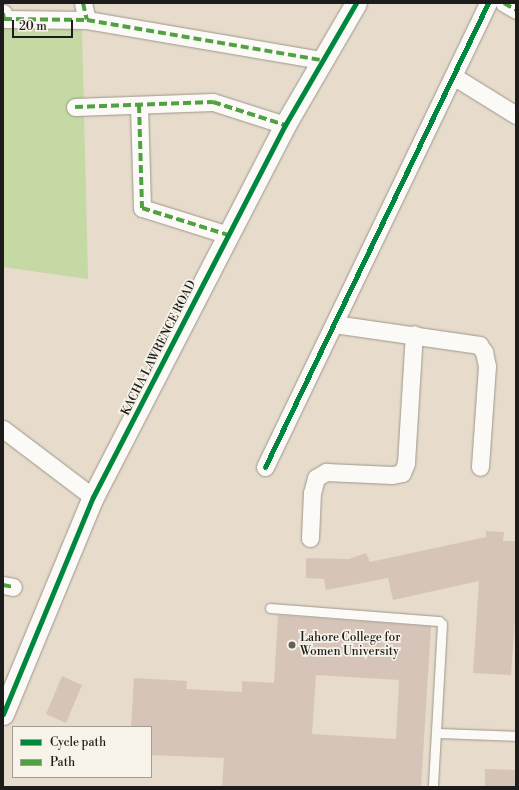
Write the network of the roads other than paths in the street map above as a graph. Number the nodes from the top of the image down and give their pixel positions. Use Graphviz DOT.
graph roads {
  1 [pos="83,3"];
  2 [pos="356,3"];
  3 [pos="504,3"];
  4 [pos="485,4"];
  5 [pos="516,10"];
  6 [pos="3,13"];
  7 [pos="86,20"];
  8 [pos="322,60"];
  9 [pos="453,76"];
  10 [pos="139,105"];
  11 [pos="75,107"];
  12 [pos="516,115"];
  13 [pos="285,125"];
  14 [pos="228,235"];
  15 [pos="334,324"];
  16 [pos="414,334"];
  17 [pos="3,429"];
  18 [pos="265,467"];
  19 [pos="480,467"];
  20 [pos="93,497"];
  21 [pos="310,538"];
  22 [pos="270,608"];
  23 [pos="3,714"];
  24 [pos="436,733"];
  25 [pos="516,736"];
  26 [pos="433,787"];
  1 -- 7 [label="street"];
  2 -- 8 [label="street, KACHA LAWRENCE ROAD"];
  3 -- 5 [label="street"];
  4 -- 9 [label="street"];
  6 -- 7 [label="street"];
  7 -- 8 [label="street"];
  8 -- 13 [label="street, KACHA LAWRENCE ROAD"];
  9 -- 12 [label="street"];
  9 -- 15 [label="street"];
  10 -- 11 [label="street"];
  10 -- 13 [label="street"];
  10 -- 14 [label="street"];
  13 -- 14 [label="street, KACHA LAWRENCE ROAD"];
  14 -- 20 [label="street, KACHA LAWRENCE ROAD"];
  15 -- 16 [label="street"];
  15 -- 18 [label="street"];
  16 -- 19 [label="street"];
  16 -- 21 [label="street"];
  17 -- 20 [label="street"];
  20 -- 23 [label="street, KACHA LAWRENCE ROAD"];
  22 -- 24 [label="lane"];
  24 -- 25 [label="lane"];
  24 -- 26 [label="lane"];
}
